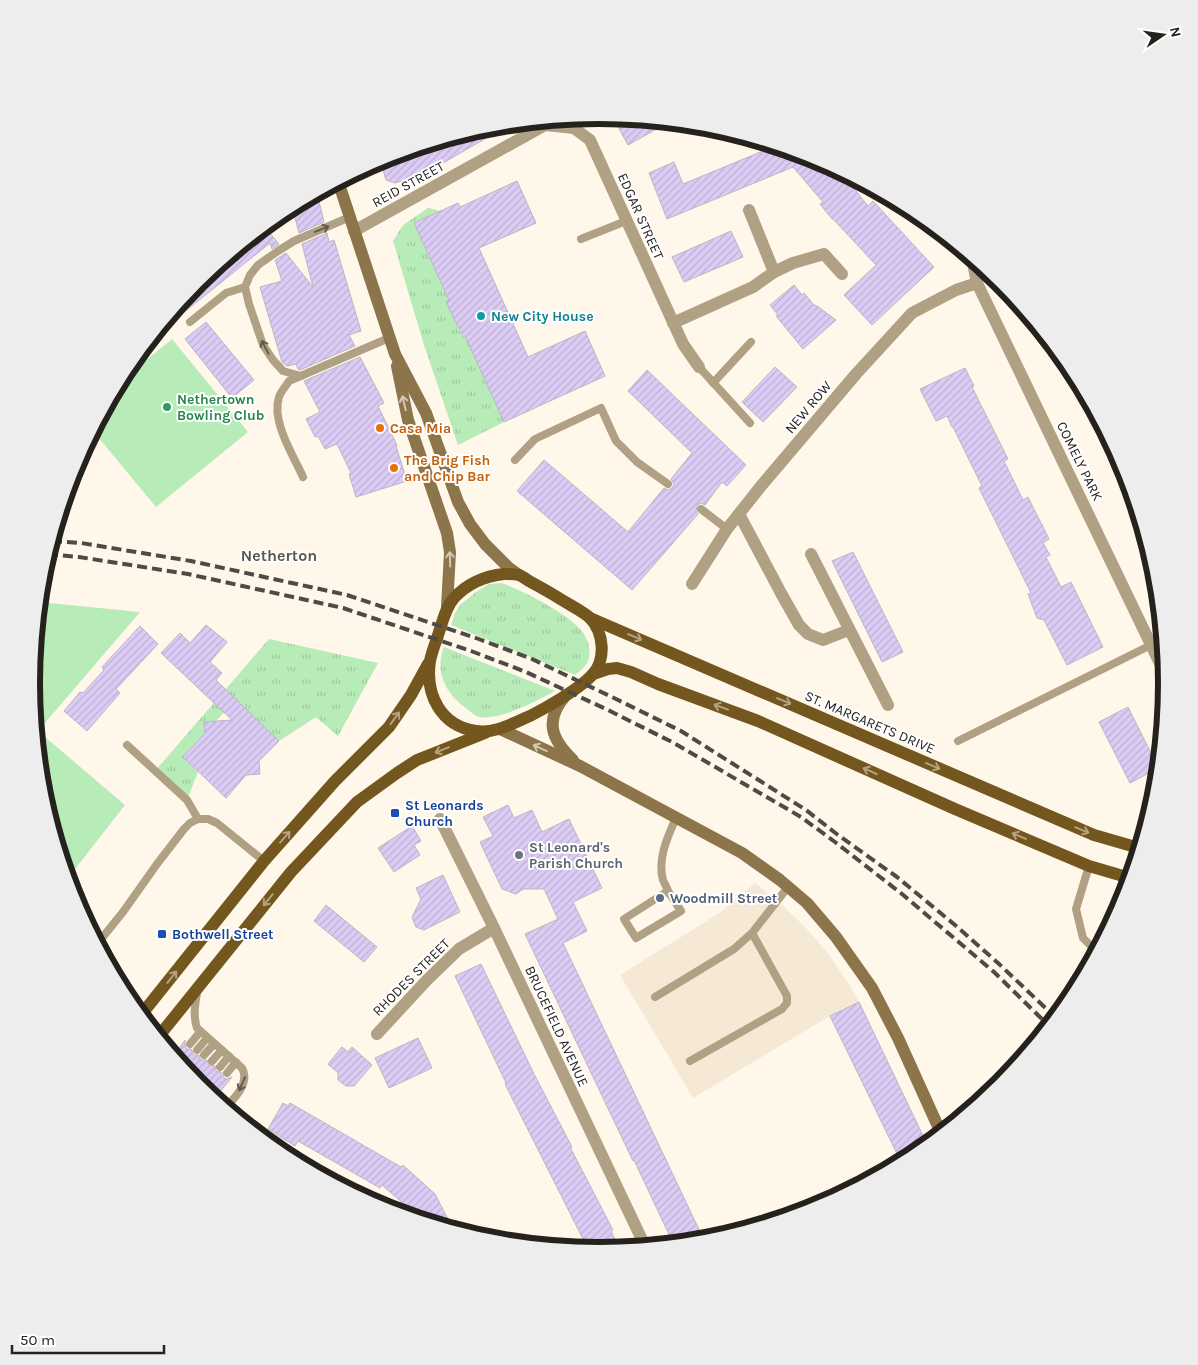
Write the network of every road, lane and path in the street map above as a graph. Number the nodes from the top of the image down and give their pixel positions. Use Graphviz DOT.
graph roads {
  1 [pos="576,125"];
  2 [pos="544,126"];
  3 [pos="548,126"];
  4 [pos="574,128"];
  5 [pos="340,187"];
  6 [pos="748,210"];
  7 [pos="350,217"];
  8 [pos="626,221"];
  9 [pos="354,231"];
  10 [pos="581,239"];
  11 [pos="974,268"];
  12 [pos="774,272"];
  13 [pos="842,274"];
  14 [pos="977,283"];
  15 [pos="245,287"];
  16 [pos="190,322"];
  17 [pos="673,323"];
  18 [pos="389,338"];
  19 [pos="751,342"];
  20 [pos="395,354"];
  21 [pos="699,367"];
  22 [pos="301,376"];
  23 [pos="713,383"];
  24 [pos="750,423"];
  25 [pos="515,460"];
  26 [pos="303,477"];
  27 [pos="668,484"];
  28 [pos="702,509"];
  29 [pos="739,514"];
  30 [pos="727,529"];
  31 [pos="811,554"];
  32 [pos="519,575"];
  33 [pos="692,584"];
  34 [pos="448,607"];
  35 [pos="590,618"];
  36 [pos="849,630"];
  37 [pos="1152,645"];
  38 [pos="1157,657"];
  39 [pos="430,660"];
  40 [pos="594,674"];
  41 [pos="566,695"];
  42 [pos="888,705"];
  43 [pos="494,731"];
  44 [pos="958,742"];
  45 [pos="127,745"];
  46 [pos="580,766"];
  47 [pos="676,818"];
  48 [pos="198,819"];
  49 [pos="440,819"];
  50 [pos="1133,846"];
  51 [pos="264,861"];
  52 [pos="1089,866"];
  53 [pos="1123,876"];
  54 [pos="788,887"];
  55 [pos="668,891"];
  56 [pos="494,928"];
  57 [pos="752,933"];
  58 [pos="102,938"];
  59 [pos="1091,946"];
  60 [pos="197,988"];
  61 [pos="655,997"];
  62 [pos="146,1009"];
  63 [pos="163,1031"];
  64 [pos="200,1032"];
  65 [pos="377,1034"];
  66 [pos="207,1038"];
  67 [pos="190,1044"];
  68 [pos="214,1044"];
  69 [pos="197,1050"];
  70 [pos="222,1050"];
  71 [pos="204,1055"];
  72 [pos="228,1056"];
  73 [pos="212,1061"];
  74 [pos="236,1062"];
  75 [pos="690,1062"];
  76 [pos="220,1067"];
  77 [pos="227,1073"];
  78 [pos="230,1103"];
  79 [pos="938,1127"];
  80 [pos="642,1240"];
  1 -- 4 [label="street"];
  2 -- 9 [label="street, REID STREET"];
  3 -- 4 [label="street, REID STREET"];
  4 -- 8 [label="street, EDGAR STREET"];
  5 -- 7 [label="main road"];
  6 -- 12 [label="street"];
  7 -- 9 [label="main road"];
  15 -- 7 [label="lane, one-way"];
  8 -- 10 [label="lane"];
  8 -- 17 [label="street, EDGAR STREET"];
  9 -- 18 [label="main road"];
  11 -- 14 [label="street, COMELY PARK"];
  12 -- 13 [label="street"];
  12 -- 17 [label="street"];
  14 -- 29 [label="street, NEW ROW"];
  14 -- 37 [label="street, COMELY PARK"];
  15 -- 16 [label="lane"];
  22 -- 15 [label="lane, one-way"];
  17 -- 21 [label="street, EDGAR STREET"];
  18 -- 20 [label="main road"];
  18 -- 22 [label="lane"];
  19 -- 23 [label="lane"];
  20 -- 32 [label="main road"];
  34 -- 20 [label="main road, one-way"];
  21 -- 23 [label="lane"];
  22 -- 26 [label="lane"];
  23 -- 24 [label="lane"];
  25 -- 27 [label="lane"];
  28 -- 30 [label="lane"];
  29 -- 30 [label="street, NEW ROW"];
  29 -- 36 [label="street"];
  30 -- 33 [label="street, NEW ROW"];
  31 -- 36 [label="street"];
  32 -- 34 [label="main road"];
  32 -- 35 [label="main road"];
  34 -- 39 [label="main road"];
  35 -- 40 [label="main road"];
  35 -- 50 [label="main road, ST. MARGARETS DRIVE, one-way"];
  36 -- 42 [label="street"];
  37 -- 38 [label="street, COMELY PARK"];
  37 -- 44 [label="lane"];
  39 -- 43 [label="main road"];
  51 -- 39 [label="main road, one-way"];
  40 -- 41 [label="main road"];
  52 -- 40 [label="main road, one-way"];
  41 -- 43 [label="main road"];
  41 -- 46 [label="main road"];
  46 -- 43 [label="main road, one-way"];
  43 -- 60 [label="main road, one-way"];
  45 -- 48 [label="lane"];
  46 -- 47 [label="main road"];
  47 -- 54 [label="main road"];
  47 -- 55 [label="lane"];
  48 -- 51 [label="lane"];
  48 -- 58 [label="lane"];
  49 -- 56 [label="street, BRUCEFIELD AVENUE"];
  62 -- 51 [label="main road, one-way"];
  52 -- 53 [label="main road"];
  52 -- 59 [label="lane"];
  54 -- 57 [label="lane"];
  54 -- 79 [label="main road"];
  55 -- 55 [label="lane"];
  56 -- 65 [label="street, RHODES STREET"];
  56 -- 80 [label="street, BRUCEFIELD AVENUE"];
  57 -- 61 [label="lane"];
  57 -- 75 [label="lane"];
  60 -- 63 [label="main road"];
  60 -- 64 [label="lane"];
  64 -- 66 [label="lane"];
  64 -- 67 [label="lane"];
  66 -- 68 [label="lane"];
  66 -- 69 [label="lane"];
  68 -- 70 [label="lane"];
  68 -- 71 [label="lane"];
  70 -- 72 [label="lane"];
  70 -- 73 [label="lane"];
  72 -- 74 [label="lane"];
  72 -- 76 [label="lane"];
  74 -- 77 [label="lane"];
  74 -- 78 [label="lane, one-way"];
}
